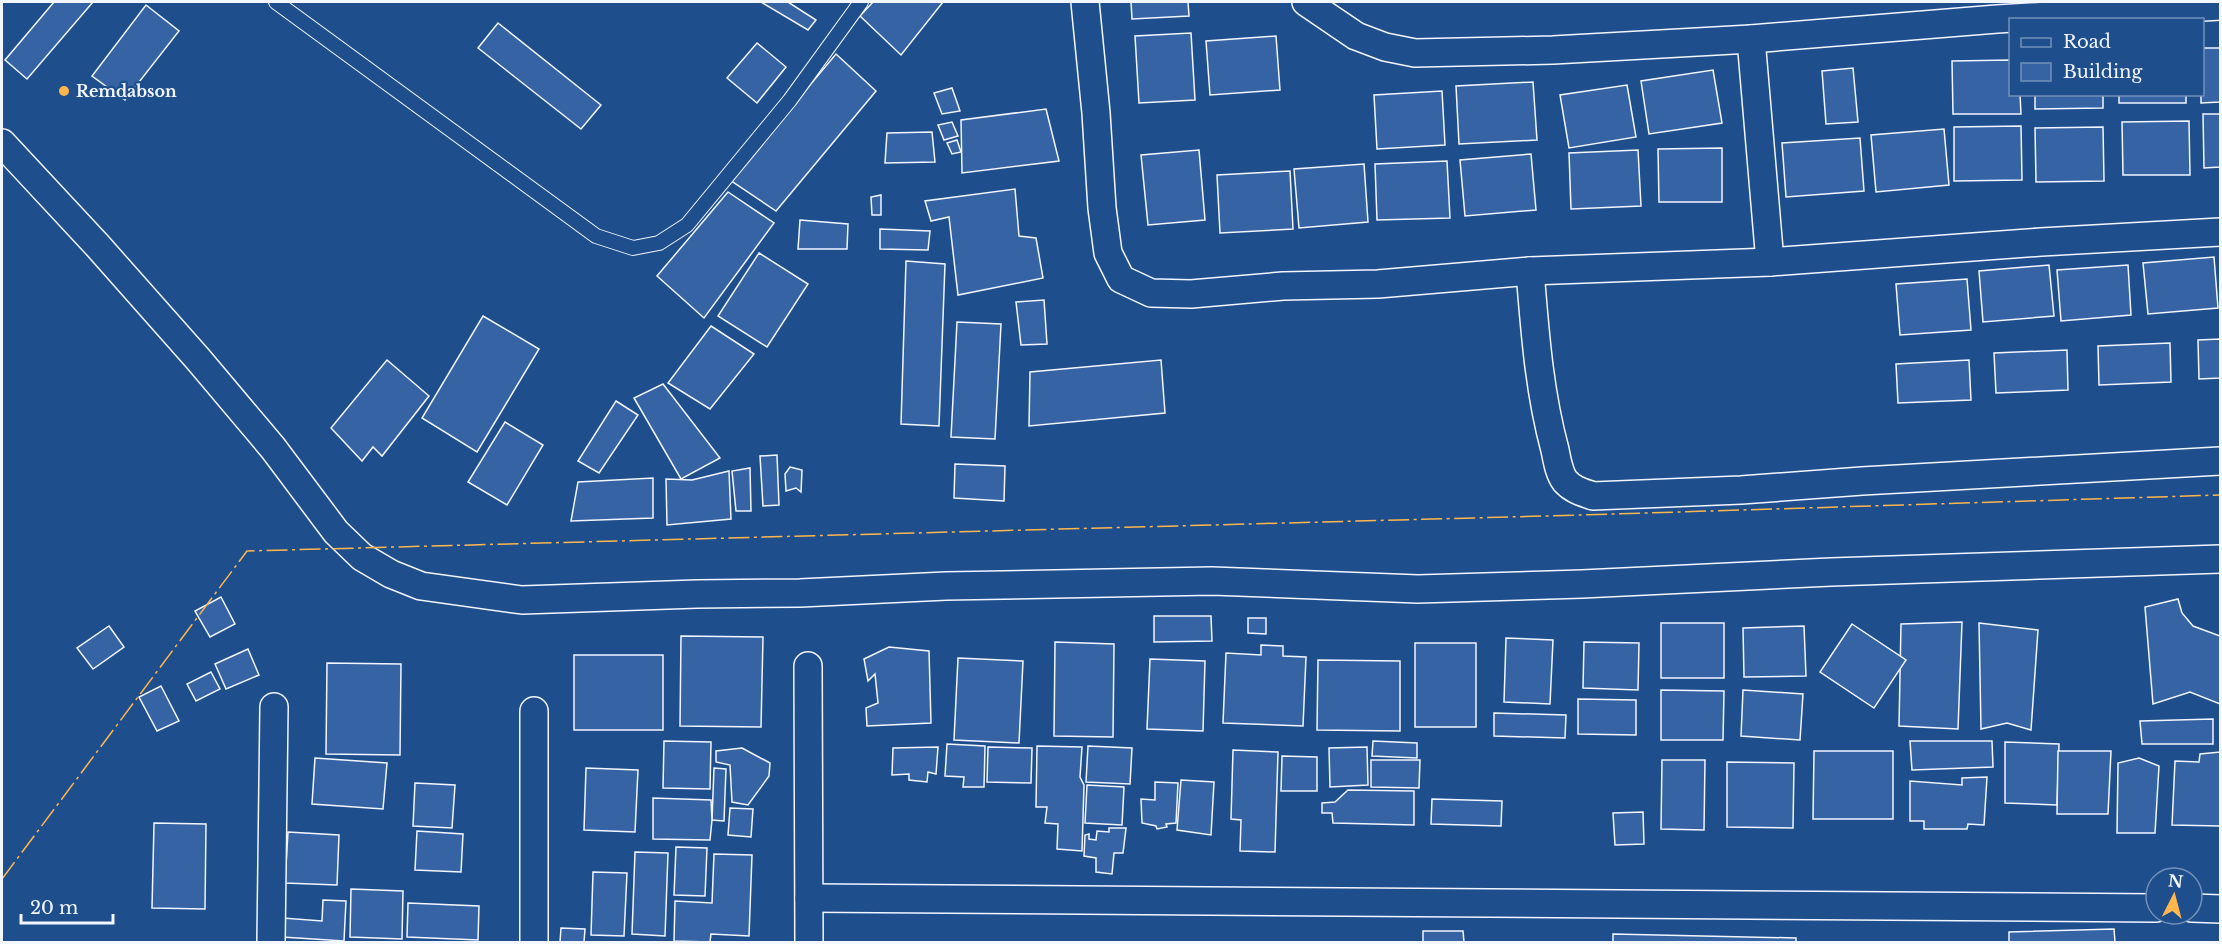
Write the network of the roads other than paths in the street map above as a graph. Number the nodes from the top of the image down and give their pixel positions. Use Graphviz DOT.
graph roads {
  1 [pos="276,2"];
  2 [pos="861,2"];
  3 [pos="1084,2"];
  4 [pos="1306,2"];
  5 [pos="2220,6"];
  6 [pos="1996,10"];
  7 [pos="1751,39"];
  8 [pos="2,143"];
  9 [pos="2220,232"];
  10 [pos="1770,262"];
  11 [pos="1530,271"];
  12 [pos="2220,461"];
  13 [pos="2220,559"];
  14 [pos="808,666"];
  15 [pos="274,707"];
  16 [pos="534,711"];
  17 [pos="808,898"];
  18 [pos="2144,908"];
  19 [pos="2204,908"];
  20 [pos="2220,909"];
  21 [pos="271,942"];
  22 [pos="534,942"];
  23 [pos="808,942"];
  1 -- 2 [label="lane"];
  3 -- 11 [label="street"];
  4 -- 7 [label="street"];
  5 -- 6 [label="street"];
  6 -- 7 [label="street"];
  7 -- 10 [label="street"];
  8 -- 13 [label="street"];
  9 -- 10 [label="street"];
  10 -- 11 [label="street"];
  11 -- 12 [label="street"];
  14 -- 17 [label="street"];
  15 -- 21 [label="street"];
  16 -- 22 [label="street"];
  17 -- 18 [label="street"];
  17 -- 23 [label="street"];
  19 -- 20 [label="street"];
}
